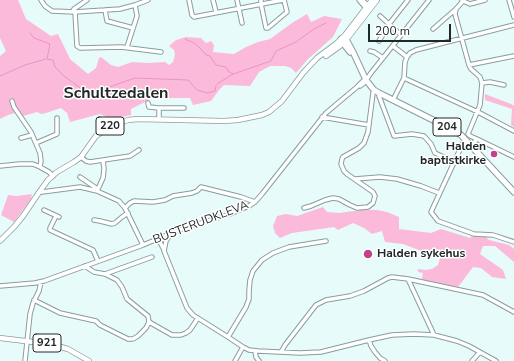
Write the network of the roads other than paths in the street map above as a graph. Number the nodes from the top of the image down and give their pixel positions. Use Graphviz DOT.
graph roads {
  1 [pos="41,0"];
  2 [pos="87,0"];
  3 [pos="148,0"];
  4 [pos="189,0"];
  5 [pos="214,0"];
  6 [pos="237,0"];
  7 [pos="284,0"];
  8 [pos="358,0"];
  9 [pos="362,0"];
  10 [pos="372,0"];
  11 [pos="377,0"];
  12 [pos="408,0"];
  13 [pos="485,0"];
  14 [pos="510,0"];
  15 [pos="427,1"];
  16 [pos="462,1"];
  17 [pos="261,2"];
  18 [pos="135,5"];
  19 [pos="368,7"];
  20 [pos="239,8"];
  21 [pos="105,10"];
  22 [pos="456,10"];
  23 [pos="74,12"];
  24 [pos="216,12"];
  25 [pos="380,16"];
  26 [pos="514,17"];
  27 [pos="242,23"];
  28 [pos="389,24"];
  29 [pos="514,25"];
  30 [pos="133,28"];
  31 [pos="433,29"];
  32 [pos="401,35"];
  33 [pos="462,39"];
  34 [pos="343,41"];
  35 [pos="379,41"];
  36 [pos="393,46"];
  37 [pos="127,47"];
  38 [pos="370,51"];
  39 [pos="161,52"];
  40 [pos="514,56"];
  41 [pos="407,57"];
  42 [pos="383,58"];
  43 [pos="469,65"];
  44 [pos="404,78"];
  45 [pos="366,80"];
  46 [pos="482,83"];
  47 [pos="504,85"];
  48 [pos="374,90"];
  49 [pos="379,93"];
  50 [pos="393,100"];
  51 [pos="12,101"];
  52 [pos="148,103"];
  53 [pos="159,108"];
  54 [pos="184,108"];
  55 [pos="478,112"];
  56 [pos="322,117"];
  57 [pos="58,118"];
  58 [pos="159,119"];
  59 [pos="369,125"];
  60 [pos="514,131"];
  61 [pos="32,134"];
  62 [pos="21,138"];
  63 [pos="477,139"];
  64 [pos="466,140"];
  65 [pos="36,143"];
  66 [pos="471,146"];
  67 [pos="139,150"];
  68 [pos="81,156"];
  69 [pos="514,157"];
  70 [pos="103,160"];
  71 [pos="454,162"];
  72 [pos="0,166"];
  73 [pos="40,166"];
  74 [pos="53,176"];
  75 [pos="80,177"];
  76 [pos="354,179"];
  77 [pos="40,191"];
  78 [pos="97,191"];
  79 [pos="514,192"];
  80 [pos="439,193"];
  81 [pos="255,202"];
  82 [pos="125,208"];
  83 [pos="304,208"];
  84 [pos="44,210"];
  85 [pos="128,213"];
  86 [pos="94,220"];
  87 [pos="171,234"];
  88 [pos="157,239"];
  89 [pos="0,241"];
  90 [pos="326,241"];
  91 [pos="514,242"];
  92 [pos="143,245"];
  93 [pos="164,251"];
  94 [pos="152,257"];
  95 [pos="98,261"];
  96 [pos="85,266"];
  97 [pos="105,274"];
  98 [pos="408,279"];
  99 [pos="41,282"];
  100 [pos="0,286"];
  101 [pos="34,300"];
  102 [pos="514,312"];
  103 [pos="198,318"];
  104 [pos="149,322"];
  105 [pos="434,335"];
  106 [pos="228,337"];
  107 [pos="0,338"];
  108 [pos="369,340"];
  109 [pos="27,341"];
  110 [pos="243,347"];
  111 [pos="255,351"];
  112 [pos="281,352"];
  113 [pos="480,352"];
  114 [pos="25,361"];
  115 [pos="89,361"];
  116 [pos="235,361"];
  117 [pos="259,361"];
  118 [pos="385,361"];
  119 [pos="472,361"];
  120 [pos="496,361"];
  1 -- 23 [label="street"];
  2 -- 23 [label="street"];
  3 -- 18 [label="street"];
  4 -- 24 [label="street"];
  5 -- 24 [label="street"];
  6 -- 20 [label="street"];
  7 -- 17 [label="street"];
  7 -- 17 [label="street"];
  8 -- 19 [label="street"];
  9 -- 19 [label="street"];
  10 -- 19 [label="main road, 220"];
  11 -- 19 [label="main road, 220"];
  12 -- 28 [label="street"];
  13 -- 16 [label="street"];
  14 -- 26 [label="street"];
  15 -- 32 [label="street, BUSTERUDKLEVA"];
  16 -- 22 [label="street"];
  17 -- 20 [label="street"];
  18 -- 21 [label="street"];
  18 -- 30 [label="street"];
  19 -- 34 [label="main road, 220"];
  20 -- 24 [label="street"];
  20 -- 27 [label="street"];
  21 -- 23 [label="street"];
  21 -- 30 [label="street"];
  22 -- 31 [label="street"];
  22 -- 33 [label="street"];
  23 -- 37 [label="street"];
  25 -- 28 [label="street"];
  28 -- 32 [label="street"];
  28 -- 35 [label="street"];
  29 -- 33 [label="street"];
  30 -- 37 [label="street"];
  32 -- 36 [label="street, BUSTERUDKLEVA"];
  33 -- 41 [label="street"];
  33 -- 43 [label="street"];
  34 -- 45 [label="highway, 204"];
  34 -- 58 [label="main road, 220"];
  36 -- 41 [label="street"];
  36 -- 42 [label="street, BUSTERUDKLEVA"];
  37 -- 39 [label="street"];
  38 -- 42 [label="street"];
  40 -- 43 [label="street"];
  41 -- 44 [label="street"];
  42 -- 45 [label="street, BUSTERUDKLEVA"];
  43 -- 46 [label="street"];
  44 -- 50 [label="street"];
  44 -- 55 [label="street"];
  45 -- 48 [label="highway, 204"];
  45 -- 56 [label="street, BUSTERUDKLEVA"];
  46 -- 47 [label="street"];
  46 -- 55 [label="street"];
  48 -- 49 [label="highway, 204"];
  48 -- 59 [label="street"];
  49 -- 50 [label="highway, 204"];
  49 -- 71 [label="street"];
  50 -- 64 [label="highway, 204"];
  51 -- 61 [label="street"];
  52 -- 53 [label="street"];
  53 -- 54 [label="street"];
  53 -- 58 [label="street"];
  55 -- 60 [label="street"];
  55 -- 63 [label="street"];
  56 -- 59 [label="street"];
  56 -- 81 [label="street, BUSTERUDKLEVA"];
  57 -- 65 [label="street"];
  58 -- 68 [label="main road, 220"];
  59 -- 76 [label="street"];
  61 -- 62 [label="street"];
  61 -- 65 [label="street"];
  63 -- 66 [label="street"];
  63 -- 69 [label="street"];
  64 -- 66 [label="highway, 204"];
  64 -- 71 [label="street"];
  65 -- 73 [label="street"];
  66 -- 79 [label="highway, 204"];
  67 -- 70 [label="street"];
  68 -- 70 [label="street"];
  68 -- 74 [label="main road, 220"];
  70 -- 78 [label="street"];
  71 -- 80 [label="street"];
  72 -- 73 [label="street"];
  73 -- 74 [label="street"];
  74 -- 77 [label="main road, 220"];
  75 -- 78 [label="street"];
  76 -- 80 [label="street"];
  76 -- 83 [label="street"];
  77 -- 78 [label="street"];
  77 -- 89 [label="main road, 220"];
  78 -- 82 [label="street"];
  80 -- 91 [label="street"];
  81 -- 82 [label="street"];
  81 -- 87 [label="street, BUSTERUDKLEVA"];
  82 -- 85 [label="street"];
  84 -- 95 [label="street"];
  85 -- 86 [label="street"];
  85 -- 92 [label="street"];
  87 -- 88 [label="street, BUSTERUDKLEVA"];
  87 -- 93 [label="street"];
  88 -- 92 [label="street, BUSTERUDKLEVA"];
  88 -- 93 [label="street"];
  90 -- 106 [label="street"];
  92 -- 95 [label="street, BUSTERUDKLEVA"];
  93 -- 103 [label="street"];
  94 -- 97 [label="street"];
  95 -- 96 [label="street, BUSTERUDKLEVA"];
  96 -- 97 [label="street"];
  96 -- 99 [label="street, BUSTERUDKLEVA"];
  97 -- 104 [label="street"];
  98 -- 102 [label="street"];
  98 -- 105 [label="street"];
  98 -- 112 [label="street"];
  99 -- 100 [label="street, BUSTERUDKLEVA"];
  99 -- 101 [label="street"];
  101 -- 104 [label="street"];
  101 -- 109 [label="street"];
  103 -- 104 [label="street"];
  103 -- 106 [label="street"];
  105 -- 108 [label="street"];
  105 -- 113 [label="street"];
  106 -- 110 [label="street"];
  107 -- 109 [label="main road, 921"];
  108 -- 112 [label="street"];
  108 -- 118 [label="street"];
  109 -- 114 [label="street"];
  109 -- 115 [label="main road, 921"];
  110 -- 111 [label="street"];
  110 -- 116 [label="street"];
  111 -- 112 [label="street"];
  111 -- 117 [label="street"];
  113 -- 119 [label="street"];
  113 -- 120 [label="street"];
}
